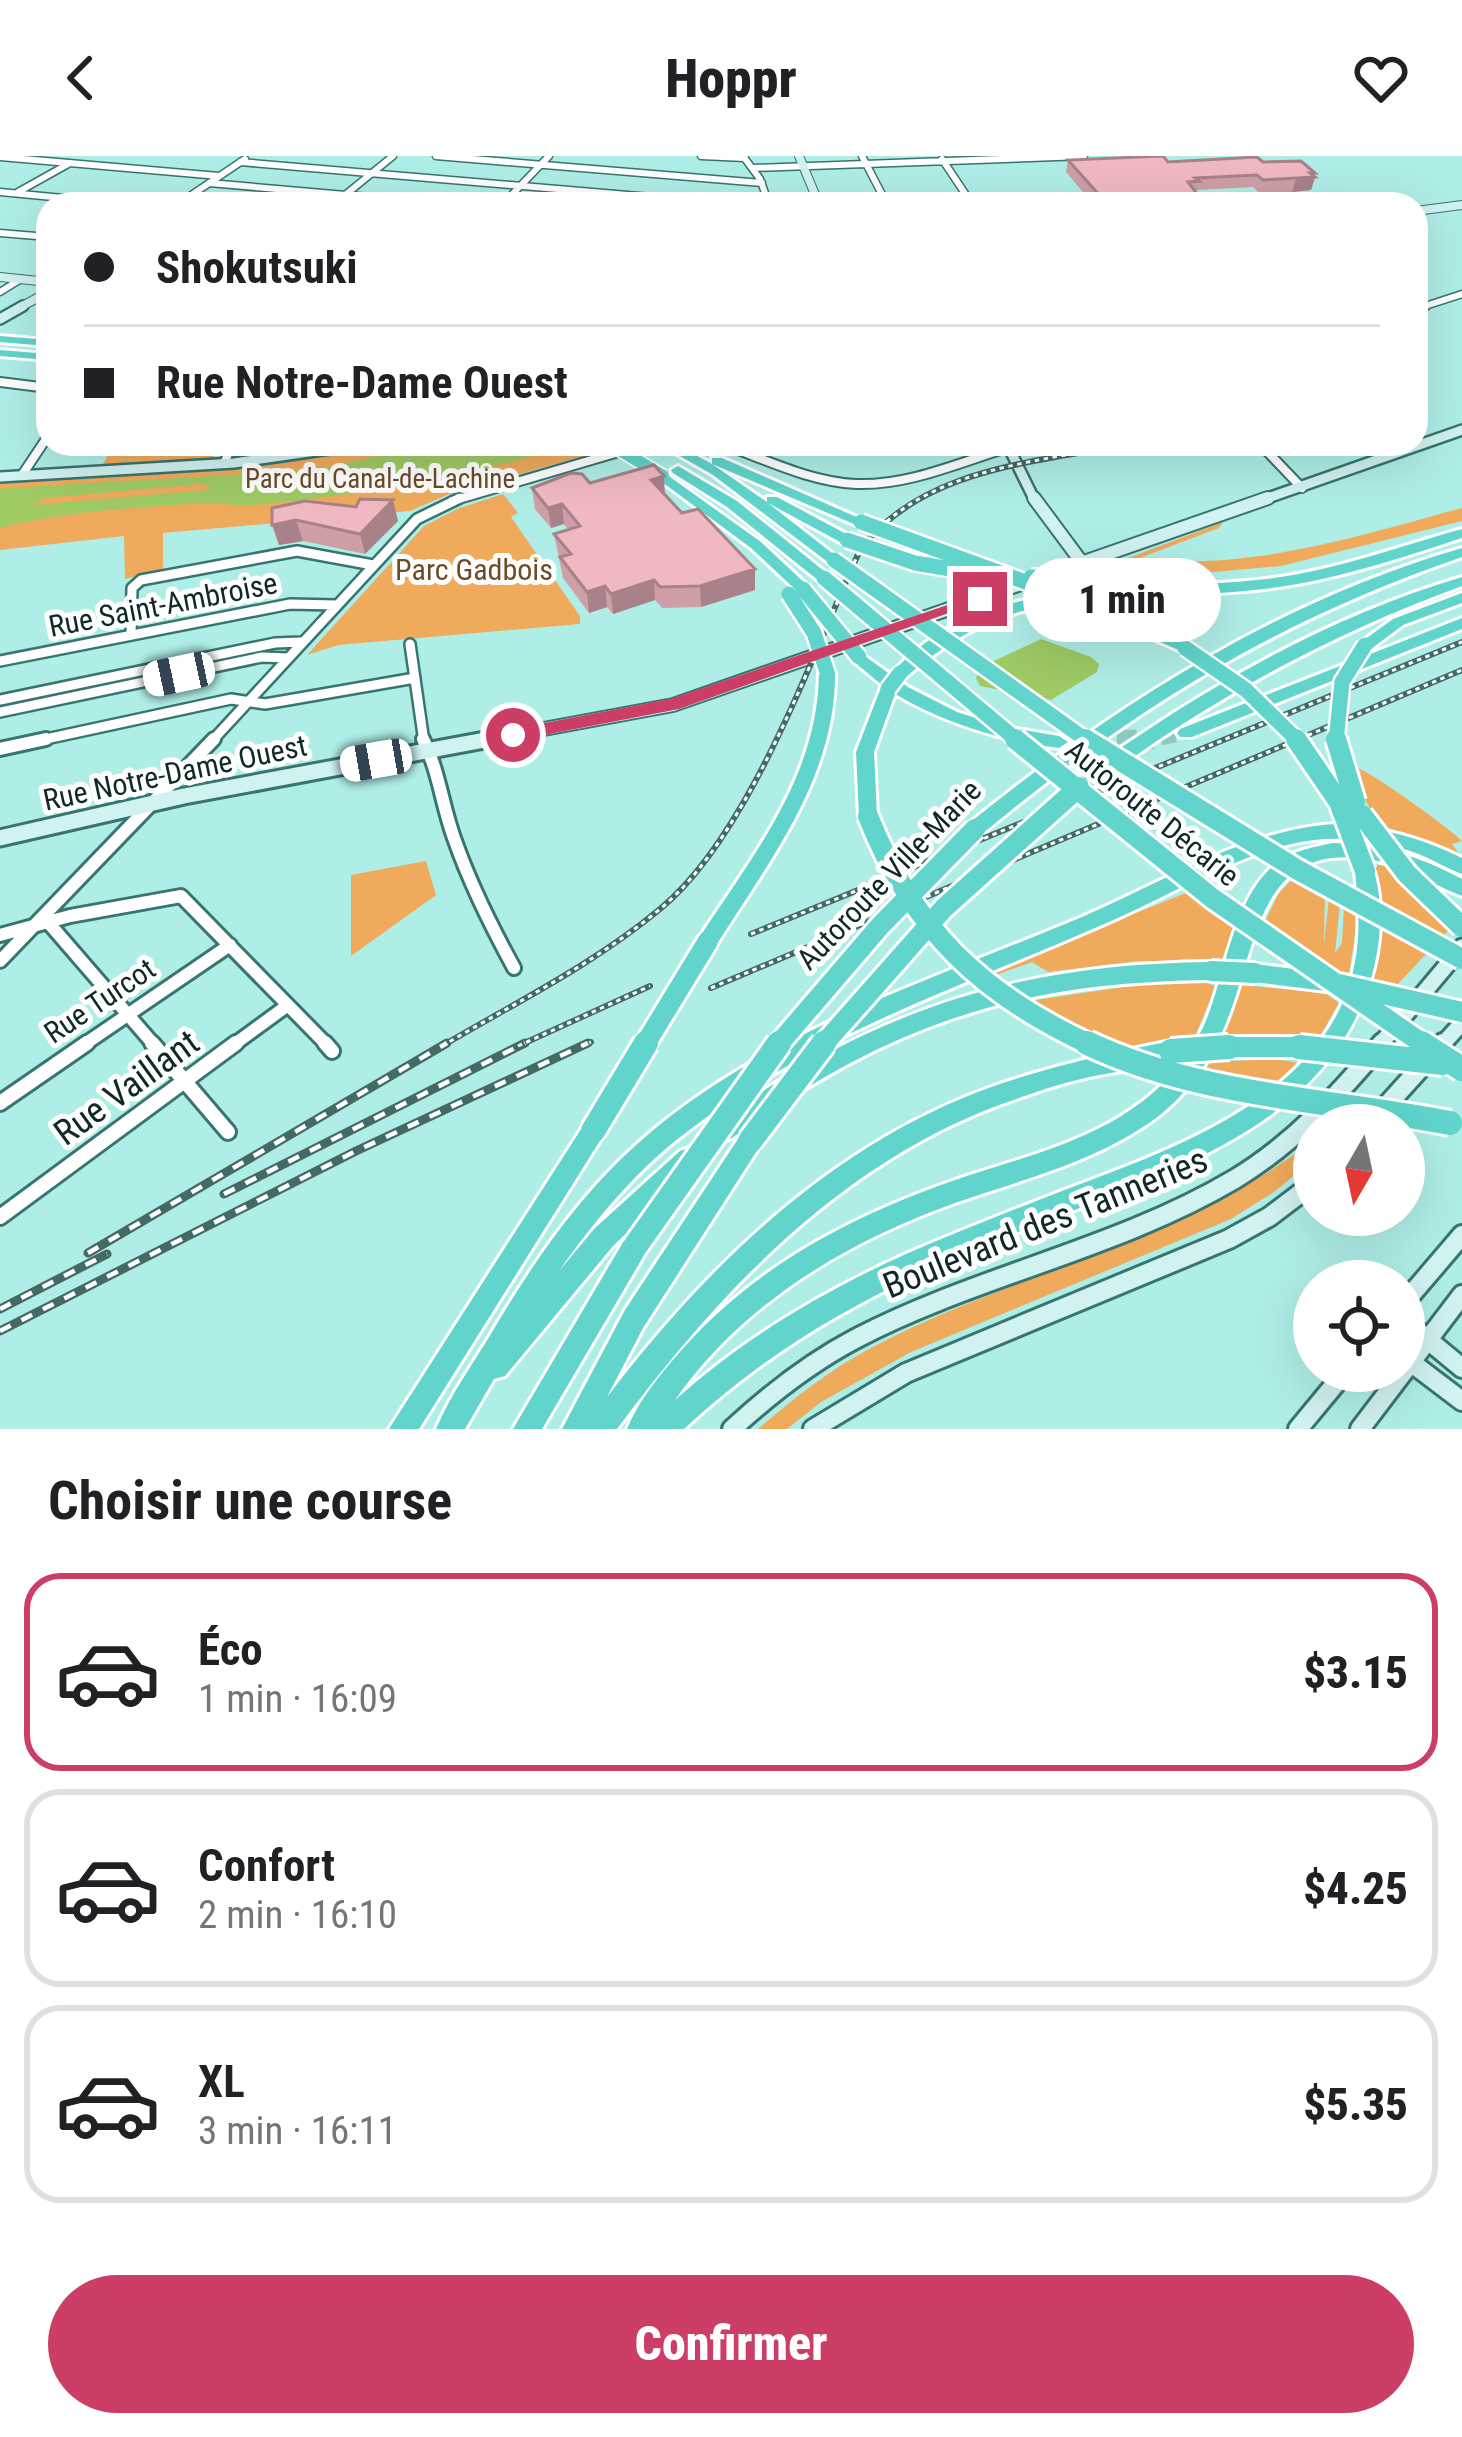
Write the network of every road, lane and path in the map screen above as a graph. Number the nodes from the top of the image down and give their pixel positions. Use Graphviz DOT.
graph roads {
  1 [pos="249,156"];
  2 [pos="393,156"];
  3 [pos="436,156"];
  4 [pos="549,156"];
  5 [pos="701,156"];
  6 [pos="799,156"];
  7 [pos="1084,156"];
  8 [pos="0,157"];
  9 [pos="744,157"];
  10 [pos="1018,157"];
  11 [pos="24,158"];
  12 [pos="942,158"];
  13 [pos="864,160"];
  14 [pos="240,162"];
  15 [pos="70,163"];
  16 [pos="541,165"];
  17 [pos="803,166"];
  18 [pos="1092,166"];
  19 [pos="752,168"];
  20 [pos="1028,170"];
  21 [pos="373,173"];
  22 [pos="219,176"];
  23 [pos="209,183"];
  24 [pos="762,183"];
  25 [pos="520,186"];
  26 [pos="196,192"];
  27 [pos="312,192"];
  28 [pos="350,192"];
  29 [pos="514,192"];
  30 [pos="591,192"];
  31 [pos="765,192"];
  32 [pos="813,192"];
  33 [pos="881,192"];
  34 [pos="964,192"];
  35 [pos="0,193"];
  36 [pos="15,194"];
  37 [pos="36,196"];
  38 [pos="1462,205"];
  39 [pos="1428,209"];
  40 [pos="0,233"];
  41 [pos="36,236"];
  42 [pos="0,277"];
  43 [pos="21,279"];
  44 [pos="36,281"];
  45 [pos="0,292"];
  46 [pos="1462,294"];
  47 [pos="36,299"];
  48 [pos="1428,305"];
  49 [pos="0,319"];
  50 [pos="0,339"];
  51 [pos="36,342"];
  52 [pos="0,353"];
  53 [pos="36,356"];
  54 [pos="0,382"];
  55 [pos="36,386"];
  56 [pos="1462,430"];
  57 [pos="1428,442"];
  58 [pos="36,454"];
  59 [pos="227,456"];
  60 [pos="280,456"];
  61 [pos="605,456"];
  62 [pos="635,456"];
  63 [pos="644,456"];
  64 [pos="695,456"];
  65 [pos="696,456"];
  66 [pos="758,456"];
  67 [pos="974,456"];
  68 [pos="1017,456"];
  69 [pos="1271,456"];
  70 [pos="1390,456"];
  71 [pos="702,459"];
  72 [pos="224,464"];
  73 [pos="718,472"];
  74 [pos="671,473"];
  75 [pos="22,475"];
  76 [pos="0,477"];
  77 [pos="1302,488"];
  78 [pos="1462,530"];
  79 [pos="1462,552"];
  80 [pos="373,565"];
  81 [pos="829,569"];
  82 [pos="1082,571"];
  83 [pos="1462,581"];
  84 [pos="796,591"];
  85 [pos="1462,598"];
  86 [pos="336,605"];
  87 [pos="1462,623"];
  88 [pos="131,635"];
  89 [pos="302,642"];
  90 [pos="410,644"];
  91 [pos="288,658"];
  92 [pos="0,661"];
  93 [pos="415,678"];
  94 [pos="0,700"];
  95 [pos="248,702"];
  96 [pos="0,712"];
  97 [pos="1186,733"];
  98 [pos="1059,742"];
  99 [pos="0,749"];
  100 [pos="428,751"];
  101 [pos="150,803"];
  102 [pos="0,838"];
  103 [pos="1462,867"];
  104 [pos="1462,888"];
  105 [pos="47,922"];
  106 [pos="32,926"];
  107 [pos="1462,927"];
  108 [pos="0,934"];
  109 [pos="230,945"];
  110 [pos="1462,947"];
  111 [pos="1462,959"];
  112 [pos="0,961"];
  113 [pos="514,968"];
  114 [pos="288,1005"];
  115 [pos="1462,1012"];
  116 [pos="127,1016"];
  117 [pos="1462,1023"];
  118 [pos="332,1051"];
  119 [pos="1462,1068"];
  120 [pos="184,1082"];
  121 [pos="0,1102"];
  122 [pos="1388,1104"];
  123 [pos="1456,1124"];
  124 [pos="228,1132"];
  125 [pos="1293,1199"];
  126 [pos="0,1217"];
  127 [pos="1462,1235"];
  128 [pos="1425,1278"];
  129 [pos="1462,1295"];
  130 [pos="1427,1341"];
  131 [pos="1462,1368"];
  132 [pos="1425,1373"];
  133 [pos="1329,1392"];
  134 [pos="1385,1392"];
  135 [pos="1462,1401"];
  136 [pos="454,1422"];
  137 [pos="403,1429"];
  138 [pos="527,1429"];
  139 [pos="576,1429"];
  140 [pos="600,1429"];
  141 [pos="641,1429"];
  142 [pos="664,1429"];
  143 [pos="732,1429"];
  144 [pos="813,1429"];
  145 [pos="1298,1429"];
  146 [pos="1360,1429"];
  1 -- 14 [label="street"];
  2 -- 21 [label="street"];
  3 -- 16 [label="street"];
  4 -- 16 [label="street"];
  5 -- 9 [label="street"];
  6 -- 17 [label="main road"];
  7 -- 10 [label="street"];
  7 -- 18 [label="street"];
  8 -- 11 [label="street"];
  9 -- 19 [label="street"];
  10 -- 12 [label="street"];
  10 -- 20 [label="street"];
  11 -- 15 [label="street"];
  12 -- 13 [label="street"];
  12 -- 34 [label="street"];
  13 -- 17 [label="street"];
  13 -- 33 [label="street"];
  14 -- 21 [label="street"];
  14 -- 22 [label="street"];
  15 -- 22 [label="street"];
  15 -- 36 [label="street"];
  16 -- 24 [label="street"];
  16 -- 25 [label="street"];
  17 -- 19 [label="street"];
  17 -- 32 [label="main road"];
  19 -- 24 [label="street"];
  21 -- 25 [label="street"];
  21 -- 28 [label="street"];
  22 -- 23 [label="street"];
  23 -- 26 [label="street"];
  23 -- 27 [label="street"];
  24 -- 31 [label="street"];
  25 -- 29 [label="street"];
  25 -- 30 [label="street"];
  35 -- 36 [label="street"];
  36 -- 37 [label="street"];
  38 -- 39 [label="main road"];
  40 -- 41 [label="street"];
  42 -- 43 [label="main road"];
  43 -- 44 [label="main road"];
  43 -- 45 [label="street"];
  46 -- 48 [label="street"];
  47 -- 49 [label="main road"];
  50 -- 51 [label="highway"];
  52 -- 53 [label="highway"];
  54 -- 55 [label="street"];
  56 -- 57 [label="main road, Rue Notre-Dame Ouest"];
  58 -- 75 [label="street"];
  59 -- 72 [label="street"];
  60 -- 72 [label="main road"];
  61 -- 80 [label="street"];
  62 -- 74 [label="highway, bridge"];
  63 -- 74 [label="highway"];
  64 -- 71 [label="highway"];
  65 -- 71 [label="highway"];
  66 -- 67 [label="street"];
  68 -- 82 [label="main road"];
  69 -- 77 [label="street"];
  70 -- 77 [label="main road, Rue Notre-Dame Ouest"];
  71 -- 73 [label="highway"];
  71 -- 142 [label="highway, bridge"];
  72 -- 75 [label="main road"];
  73 -- 81 [label="highway"];
  73 -- 82 [label="highway, bridge"];
  74 -- 81 [label="highway"];
  74 -- 84 [label="highway"];
  75 -- 76 [label="main road"];
  77 -- 82 [label="main road, Rue Notre-Dame Ouest"];
  78 -- 82 [label="highway"];
  78 -- 123 [label="highway, bridge"];
  79 -- 138 [label="highway, Autoroute Ville-Marie, bridge"];
  80 -- 86 [label="street"];
  80 -- 88 [label="street"];
  81 -- 111 [label="highway, Autoroute Décarie, bridge"];
  81 -- 119 [label="highway, Autoroute Décarie, bridge"];
  82 -- 100 [label="main road, Rue Notre-Dame Ouest"];
  83 -- 139 [label="highway, Autoroute Ville-Marie, bridge"];
  84 -- 98 [label="highway, bridge"];
  84 -- 137 [label="highway, bridge"];
  85 -- 107 [label="highway, bridge"];
  86 -- 88 [label="street, Rue Saint-Ambroise"];
  86 -- 89 [label="street"];
  87 -- 97 [label="highway"];
  88 -- 92 [label="street, Rue Saint-Ambroise"];
  89 -- 91 [label="street"];
  89 -- 94 [label="street"];
  90 -- 93 [label="street"];
  91 -- 95 [label="street"];
  91 -- 96 [label="street"];
  93 -- 95 [label="street"];
  93 -- 100 [label="street"];
  95 -- 99 [label="street"];
  95 -- 101 [label="street"];
  100 -- 101 [label="main road, Rue Notre-Dame Ouest"];
  100 -- 113 [label="street"];
  101 -- 102 [label="main road, Rue Notre-Dame Ouest"];
  101 -- 106 [label="street"];
  103 -- 136 [label="highway"];
  104 -- 141 [label="highway"];
  105 -- 106 [label="street"];
  105 -- 109 [label="street"];
  105 -- 116 [label="street"];
  106 -- 108 [label="street"];
  106 -- 112 [label="street"];
  109 -- 114 [label="street"];
  109 -- 116 [label="street, Rue Turcot"];
  110 -- 143 [label="main road, Boulevard des Tanneries"];
  114 -- 118 [label="street"];
  114 -- 120 [label="street, Rue Vaillant"];
  115 -- 136 [label="highway, bridge"];
  116 -- 120 [label="street"];
  116 -- 121 [label="street, Rue Turcot"];
  117 -- 122 [label="main road"];
  119 -- 140 [label="highway, bridge"];
  120 -- 124 [label="street"];
  120 -- 126 [label="street, Rue Vaillant"];
  125 -- 144 [label="main road"];
  127 -- 128 [label="main road"];
  129 -- 130 [label="main road"];
  130 -- 131 [label="main road"];
  132 -- 135 [label="main road"];
  133 -- 145 [label="main road"];
  134 -- 146 [label="main road"];
}
